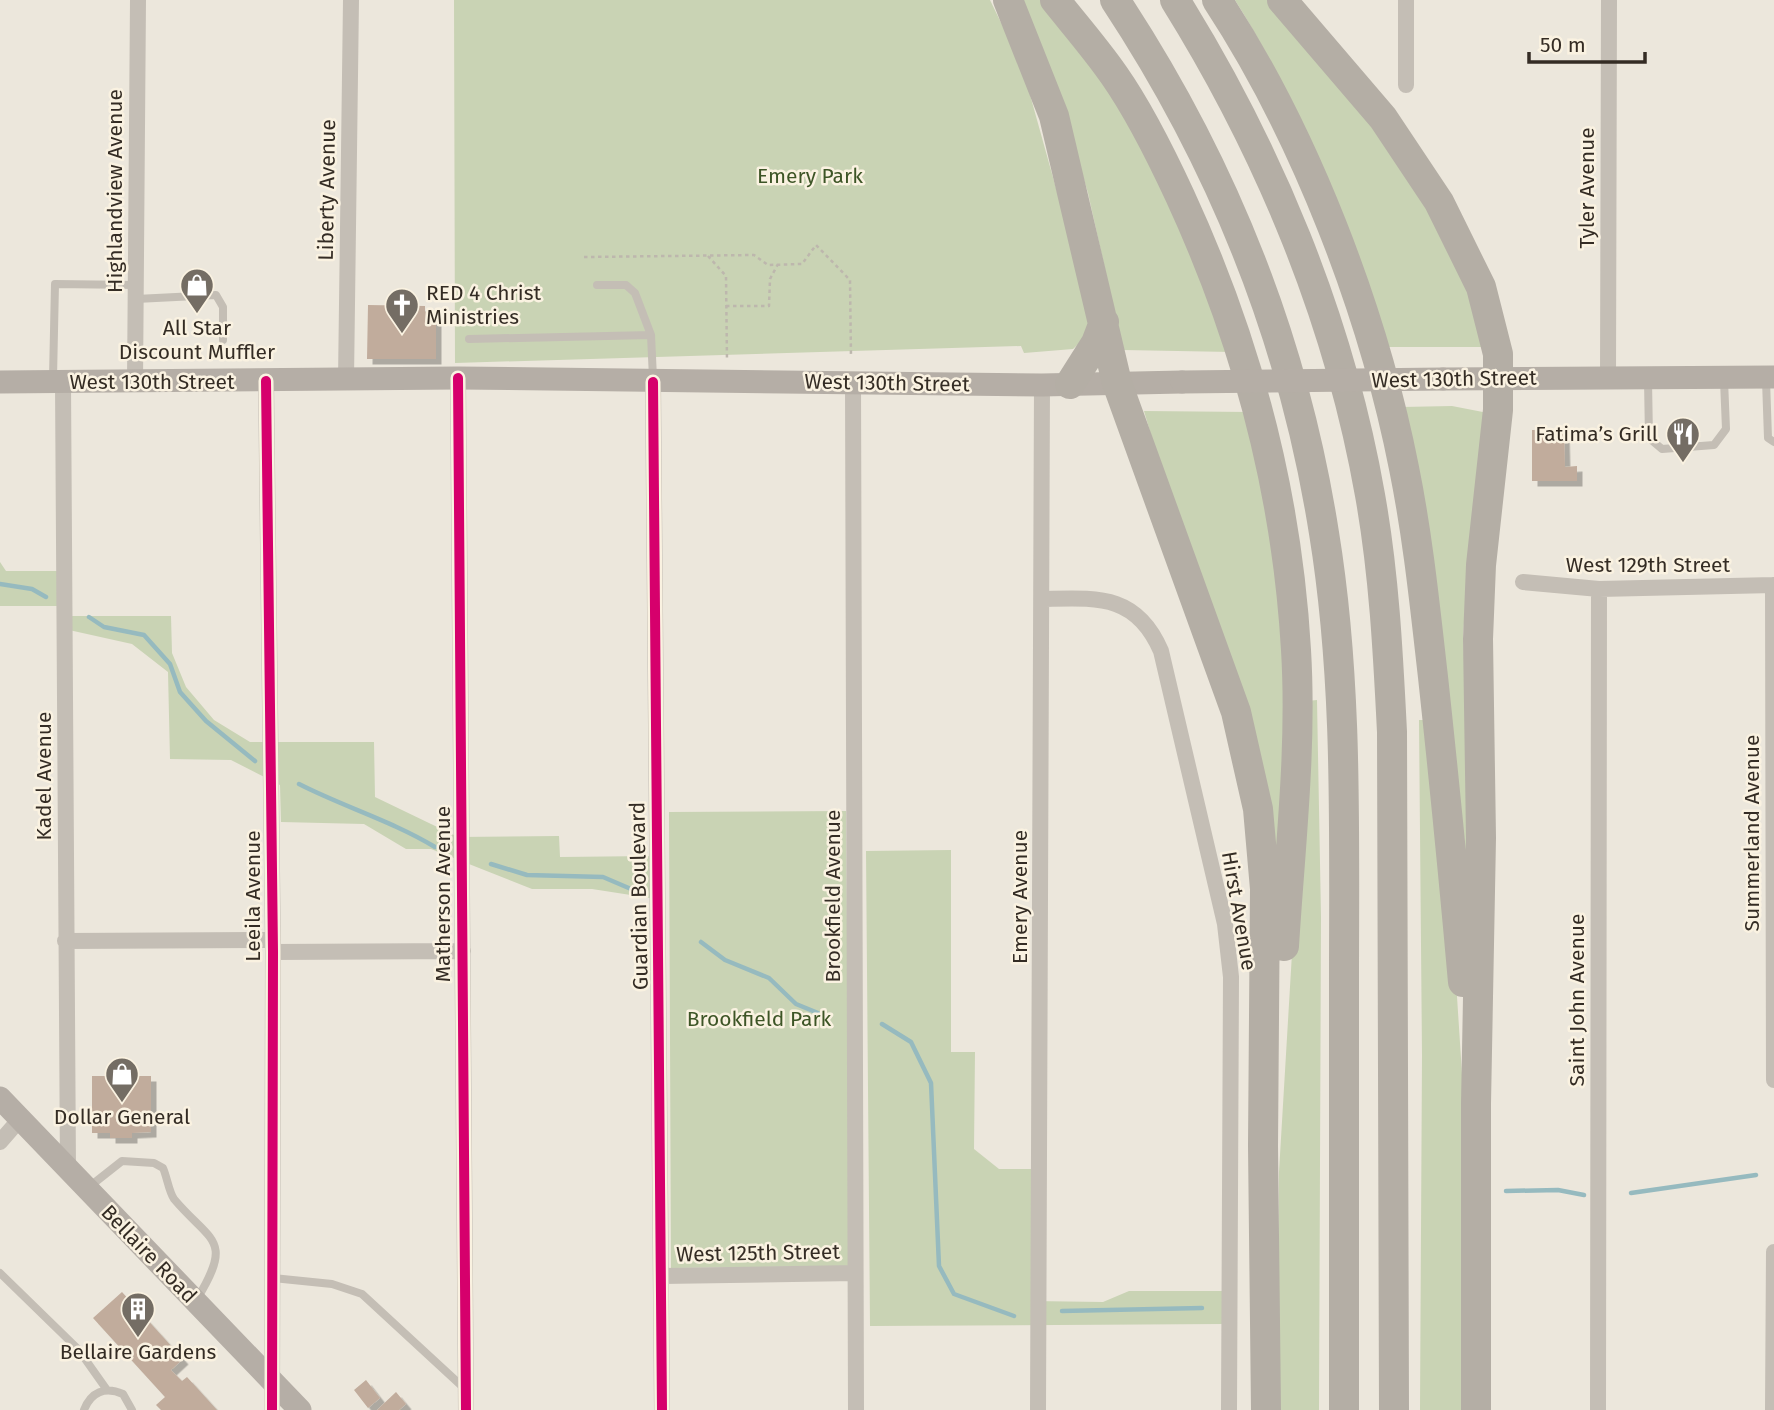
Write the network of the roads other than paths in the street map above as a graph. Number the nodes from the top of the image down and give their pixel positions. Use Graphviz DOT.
graph roads {
  1 [pos="138,0"];
  2 [pos="351,0"];
  3 [pos="1008,0"];
  4 [pos="1055,0"];
  5 [pos="1115,0"];
  6 [pos="1175,0"];
  7 [pos="1217,0"];
  8 [pos="1282,0"];
  9 [pos="1406,0"];
  10 [pos="1609,0"];
  11 [pos="1406,85"];
  12 [pos="597,285"];
  13 [pos="136,292"];
  14 [pos="1104,322"];
  15 [pos="651,335"];
  16 [pos="469,338"];
  17 [pos="223,340"];
  18 [pos="1608,376"];
  19 [pos="1647,376"];
  20 [pos="1724,377"];
  21 [pos="1770,377"];
  22 [pos="458,378"];
  23 [pos="1500,378"];
  24 [pos="345,380"];
  25 [pos="0,382"];
  26 [pos="266,382"];
  27 [pos="653,382"];
  28 [pos="853,382"];
  29 [pos="58,383"];
  30 [pos="135,383"];
  31 [pos="1117,383"];
  32 [pos="1056,384"];
  33 [pos="1774,442"];
  34 [pos="1523,582"];
  35 [pos="1773,585"];
  36 [pos="1599,589"];
  37 [pos="1042,599"];
  38 [pos="65,941"];
  39 [pos="273,946"];
  40 [pos="463,951"];
  41 [pos="1774,1080"];
  42 [pos="0,1098"];
  43 [pos="1476,1104"];
  44 [pos="20,1119"];
  45 [pos="0,1142"];
  46 [pos="68,1170"];
  47 [pos="87,1189"];
  48 [pos="1774,1252"];
  49 [pos="1266,1261"];
  50 [pos="0,1273"];
  51 [pos="855,1273"];
  52 [pos="662,1276"];
  53 [pos="273,1278"];
  54 [pos="195,1302"];
  55 [pos="272,1382"];
  56 [pos="466,1389"];
  57 [pos="107,1390"];
  58 [pos="84,1410"];
  59 [pos="132,1410"];
  60 [pos="272,1410"];
  61 [pos="300,1410"];
  62 [pos="466,1410"];
  63 [pos="662,1410"];
  64 [pos="856,1410"];
  65 [pos="1038,1410"];
  66 [pos="1229,1410"];
  67 [pos="1266,1410"];
  68 [pos="1344,1410"];
  69 [pos="1394,1410"];
  70 [pos="1476,1410"];
  71 [pos="1598,1410"];
  72 [pos="1773,1410"];
  1 -- 13 [label="street, Highlandview Avenue"];
  2 -- 24 [label="street, Liberty Avenue"];
  3 -- 14 [label="highway"];
  4 -- 49 [label="highway"];
  5 -- 68 [label="highway"];
  6 -- 69 [label="highway"];
  7 -- 43 [label="highway"];
  8 -- 23 [label="highway"];
  9 -- 11 [label="street"];
  10 -- 18 [label="street, Tyler Avenue"];
  12 -- 15 [label="lane"];
  13 -- 17 [label="lane"];
  13 -- 29 [label="lane"];
  13 -- 30 [label="street, Highlandview Avenue"];
  14 -- 31 [label="highway"];
  14 -- 32 [label="highway"];
  15 -- 16 [label="lane"];
  15 -- 27 [label="lane"];
  18 -- 19 [label="main road, West 130th Street"];
  18 -- 23 [label="main road, West 130th Street"];
  19 -- 20 [label="main road, West 130th Street"];
  19 -- 20 [label="lane"];
  20 -- 21 [label="main road, West 130th Street"];
  21 -- 33 [label="lane"];
  22 -- 24 [label="main road, West 130th Street"];
  22 -- 27 [label="main road, West 130th Street"];
  22 -- 40 [label="street, Matherson Avenue"];
  23 -- 31 [label="main road, West 130th Street, bridge"];
  23 -- 43 [label="highway"];
  24 -- 26 [label="main road, West 130th Street"];
  25 -- 29 [label="main road, West 130th Street"];
  26 -- 30 [label="main road, West 130th Street"];
  26 -- 39 [label="street, Leeila Avenue"];
  27 -- 28 [label="main road, West 130th Street"];
  27 -- 52 [label="street, Guardian Boulevard"];
  28 -- 32 [label="main road, West 130th Street"];
  28 -- 51 [label="street, Brookfield Avenue"];
  29 -- 30 [label="main road, West 130th Street"];
  29 -- 38 [label="street, Kadel Avenue"];
  31 -- 32 [label="main road, West 130th Street"];
  31 -- 49 [label="highway"];
  32 -- 37 [label="street, Emery Avenue"];
  34 -- 36 [label="street, West 129th Street"];
  35 -- 36 [label="street, West 129th Street"];
  35 -- 41 [label="street, Summerland Avenue"];
  36 -- 71 [label="street, Saint John Avenue"];
  37 -- 65 [label="street, Emery Avenue"];
  37 -- 66 [label="street, Hirst Avenue"];
  38 -- 39 [label="street"];
  38 -- 46 [label="street, Kadel Avenue"];
  39 -- 40 [label="street"];
  39 -- 53 [label="street, Leeila Avenue"];
  40 -- 56 [label="street, Matherson Avenue"];
  42 -- 44 [label="main road, Bellaire Road"];
  43 -- 70 [label="highway"];
  44 -- 45 [label="street"];
  44 -- 46 [label="main road, Bellaire Road"];
  46 -- 47 [label="main road, Bellaire Road"];
  47 -- 54 [label="main road, Bellaire Road"];
  47 -- 54 [label="lane"];
  48 -- 72 [label="street"];
  49 -- 67 [label="highway"];
  50 -- 57 [label="lane"];
  51 -- 52 [label="street, West 125th Street"];
  51 -- 64 [label="street, Brookfield Avenue"];
  52 -- 63 [label="street, Guardian Boulevard"];
  53 -- 55 [label="street, Leeila Avenue"];
  53 -- 56 [label="lane"];
  54 -- 55 [label="main road, Bellaire Road"];
  55 -- 60 [label="street, Leeila Avenue"];
  55 -- 61 [label="main road, Bellaire Road"];
  56 -- 62 [label="street, Matherson Avenue"];
  57 -- 58 [label="lane"];
  57 -- 59 [label="lane"];
}
